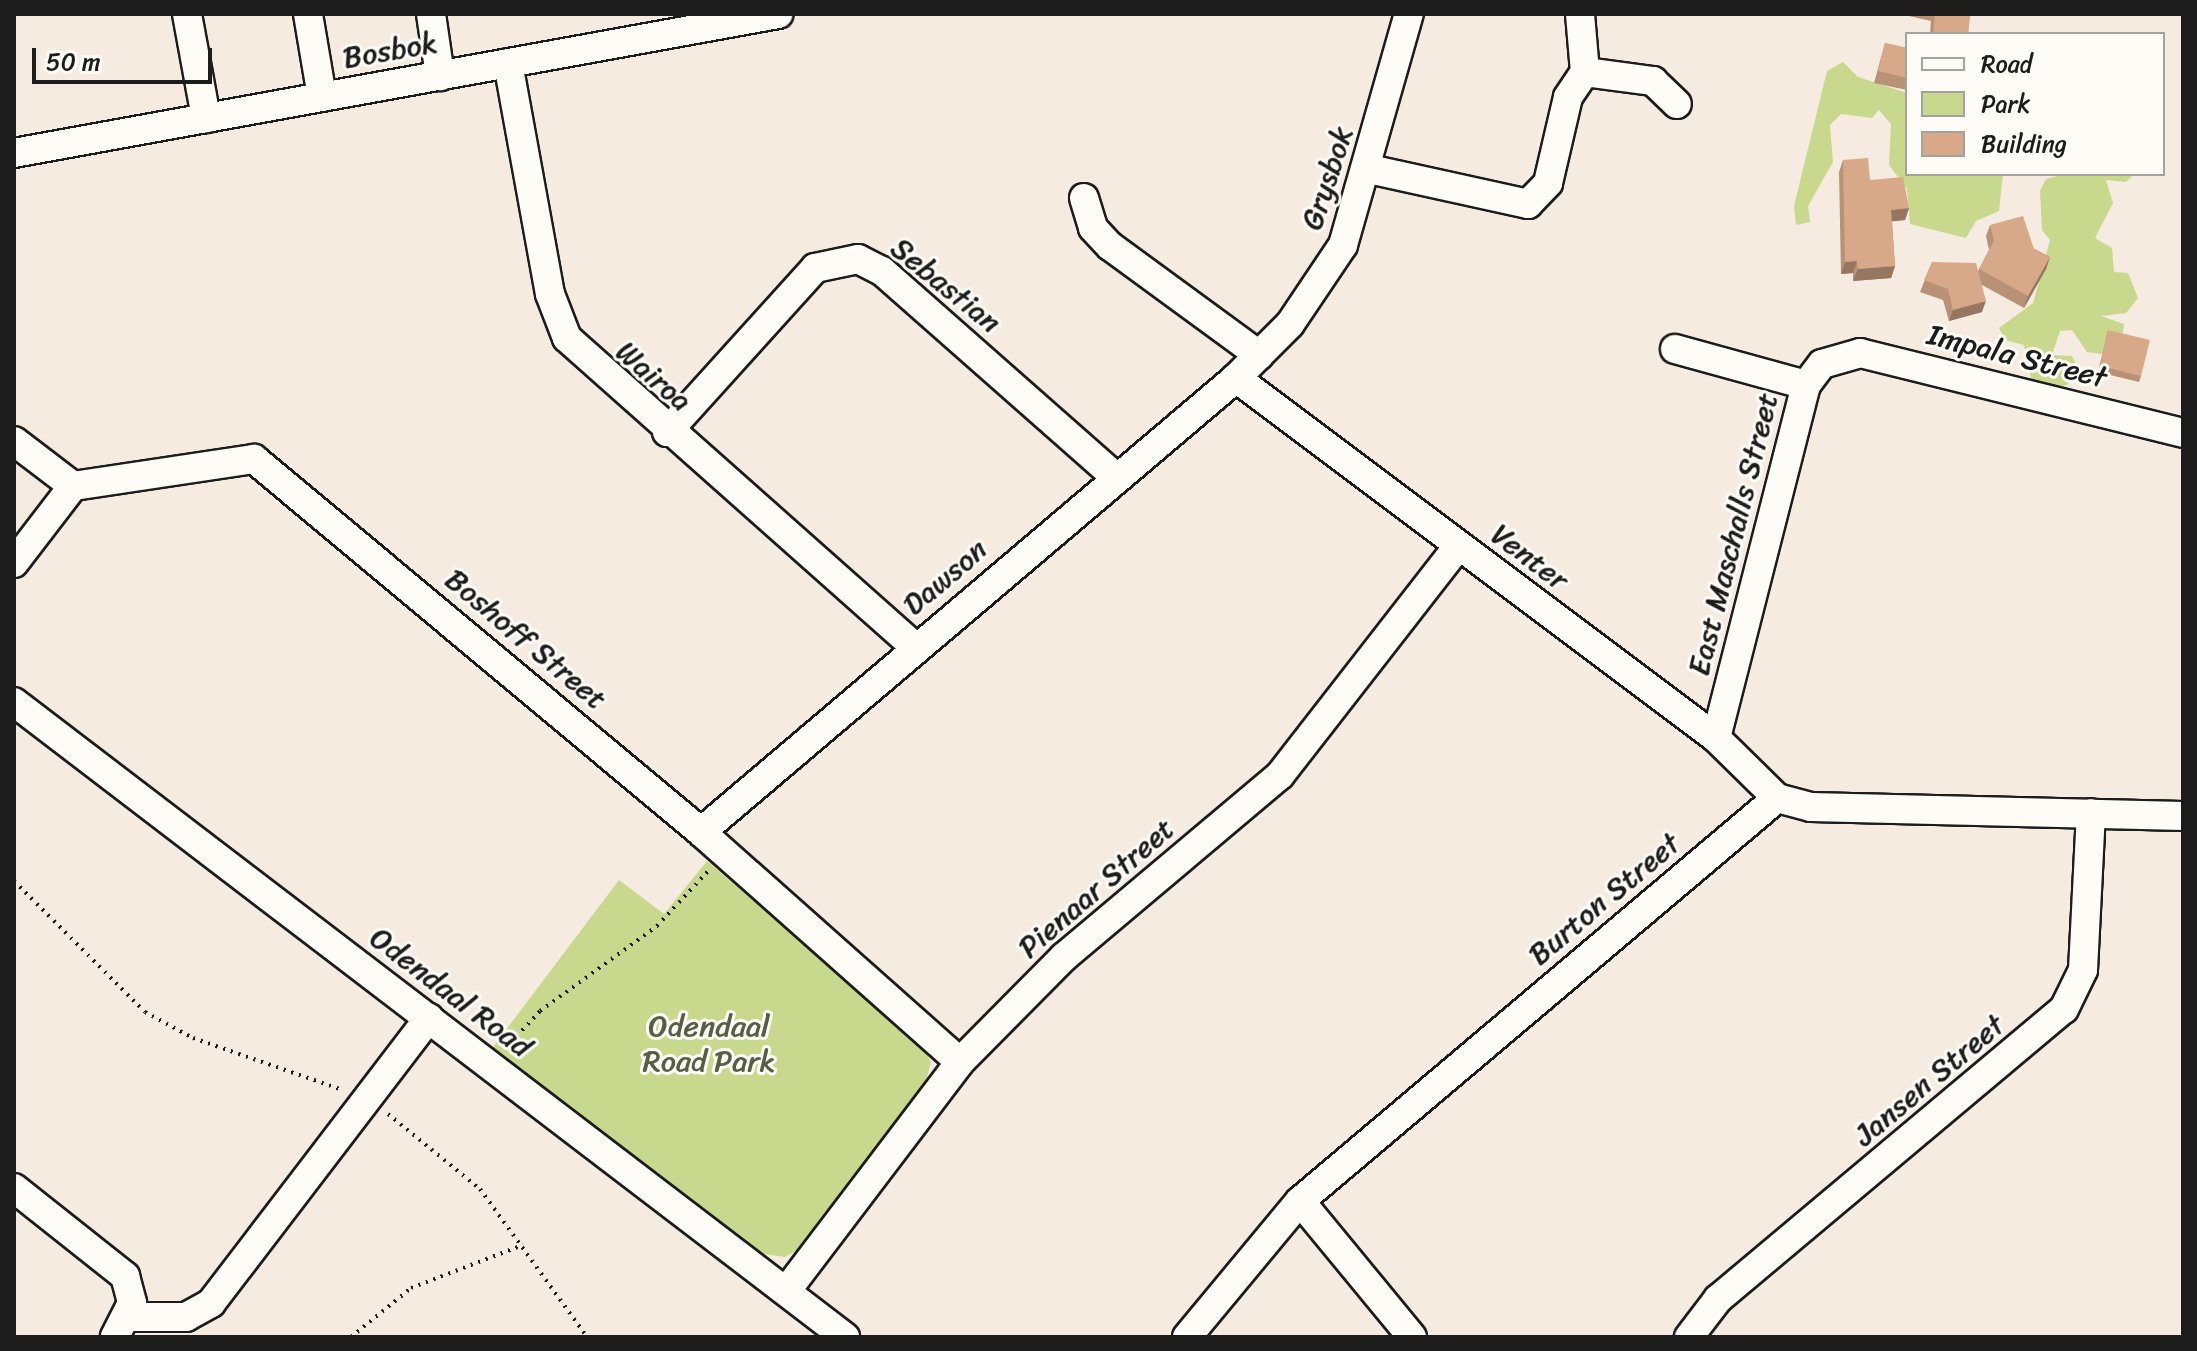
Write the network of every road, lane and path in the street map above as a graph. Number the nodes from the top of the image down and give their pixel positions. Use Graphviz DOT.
graph roads {
  1 [pos="187,14"];
  2 [pos="308,14"];
  3 [pos="431,14"];
  4 [pos="778,14"];
  5 [pos="1409,14"];
  6 [pos="1580,14"];
  7 [pos="508,63"];
  8 [pos="1585,72"];
  9 [pos="440,76"];
  10 [pos="322,97"];
  11 [pos="1677,104"];
  12 [pos="206,118"];
  13 [pos="14,153"];
  14 [pos="1369,169"];
  15 [pos="1084,198"];
  16 [pos="1675,349"];
  17 [pos="1259,355"];
  18 [pos="1833,357"];
  19 [pos="1236,378"];
  20 [pos="1806,385"];
  21 [pos="667,432"];
  22 [pos="2183,433"];
  23 [pos="14,441"];
  24 [pos="1117,478"];
  25 [pos="73,486"];
  26 [pos="1458,546"];
  27 [pos="14,563"];
  28 [pos="915,647"];
  29 [pos="14,702"];
  30 [pos="1716,738"];
  31 [pos="1777,798"];
  32 [pos="2091,813"];
  33 [pos="2183,816"];
  34 [pos="701,832"];
  35 [pos="725,854"];
  36 [pos="14,881"];
  37 [pos="429,1018"];
  38 [pos="960,1062"];
  39 [pos="491,1065"];
  40 [pos="362,1098"];
  41 [pos="14,1188"];
  42 [pos="1300,1201"];
  43 [pos="524,1245"];
  44 [pos="787,1290"];
  45 [pos="122,1327"];
  46 [pos="351,1337"];
  47 [pos="587,1337"];
  48 [pos="845,1337"];
  49 [pos="1187,1337"];
  50 [pos="1412,1337"];
  51 [pos="1689,1337"];
  1 -- 12 [label="street"];
  2 -- 10 [label="street"];
  3 -- 9 [label="street"];
  4 -- 7 [label="street, Bosbok"];
  5 -- 14 [label="street, Grysbok"];
  6 -- 8 [label="street"];
  7 -- 9 [label="street, Bosbok"];
  7 -- 21 [label="street, Wairoa"];
  8 -- 11 [label="street"];
  8 -- 14 [label="street"];
  9 -- 10 [label="street, Bosbok"];
  10 -- 12 [label="street, Bosbok"];
  12 -- 13 [label="street, Bosbok"];
  14 -- 17 [label="street, Grysbok"];
  15 -- 17 [label="street"];
  16 -- 20 [label="street"];
  17 -- 19 [label="street, Grysbok"];
  18 -- 20 [label="street, East Maschalls Street"];
  18 -- 22 [label="street, Impala Street"];
  19 -- 24 [label="street, Dawson"];
  19 -- 26 [label="street, Venter"];
  20 -- 30 [label="street, East Maschalls Street"];
  21 -- 24 [label="street, Sebastian"];
  21 -- 28 [label="street, Wairoa"];
  23 -- 25 [label="street"];
  24 -- 28 [label="street, Dawson"];
  25 -- 27 [label="street"];
  25 -- 34 [label="street, Boshoff Street"];
  26 -- 30 [label="street, Venter"];
  26 -- 38 [label="street, Pienaar Street"];
  28 -- 34 [label="street, Dawson"];
  29 -- 37 [label="street, Odendaal Road"];
  30 -- 31 [label="street, Venter"];
  31 -- 32 [label="street"];
  31 -- 42 [label="street, Burton Street"];
  32 -- 33 [label="street"];
  32 -- 51 [label="street, Jansen Street"];
  34 -- 35 [label="street, Boshoff Street"];
  35 -- 38 [label="street, Boshoff Street"];
  35 -- 39 [label="path"];
  36 -- 40 [label="path"];
  37 -- 39 [label="street, Odendaal Road"];
  37 -- 40 [label="street"];
  38 -- 44 [label="street, Pienaar Street"];
  39 -- 44 [label="street, Odendaal Road"];
  40 -- 43 [label="path"];
  40 -- 45 [label="street"];
  41 -- 45 [label="street"];
  42 -- 49 [label="street, Burton Street"];
  42 -- 50 [label="street"];
  43 -- 46 [label="path"];
  43 -- 47 [label="path"];
  44 -- 48 [label="street, Odendaal Road"];
}
